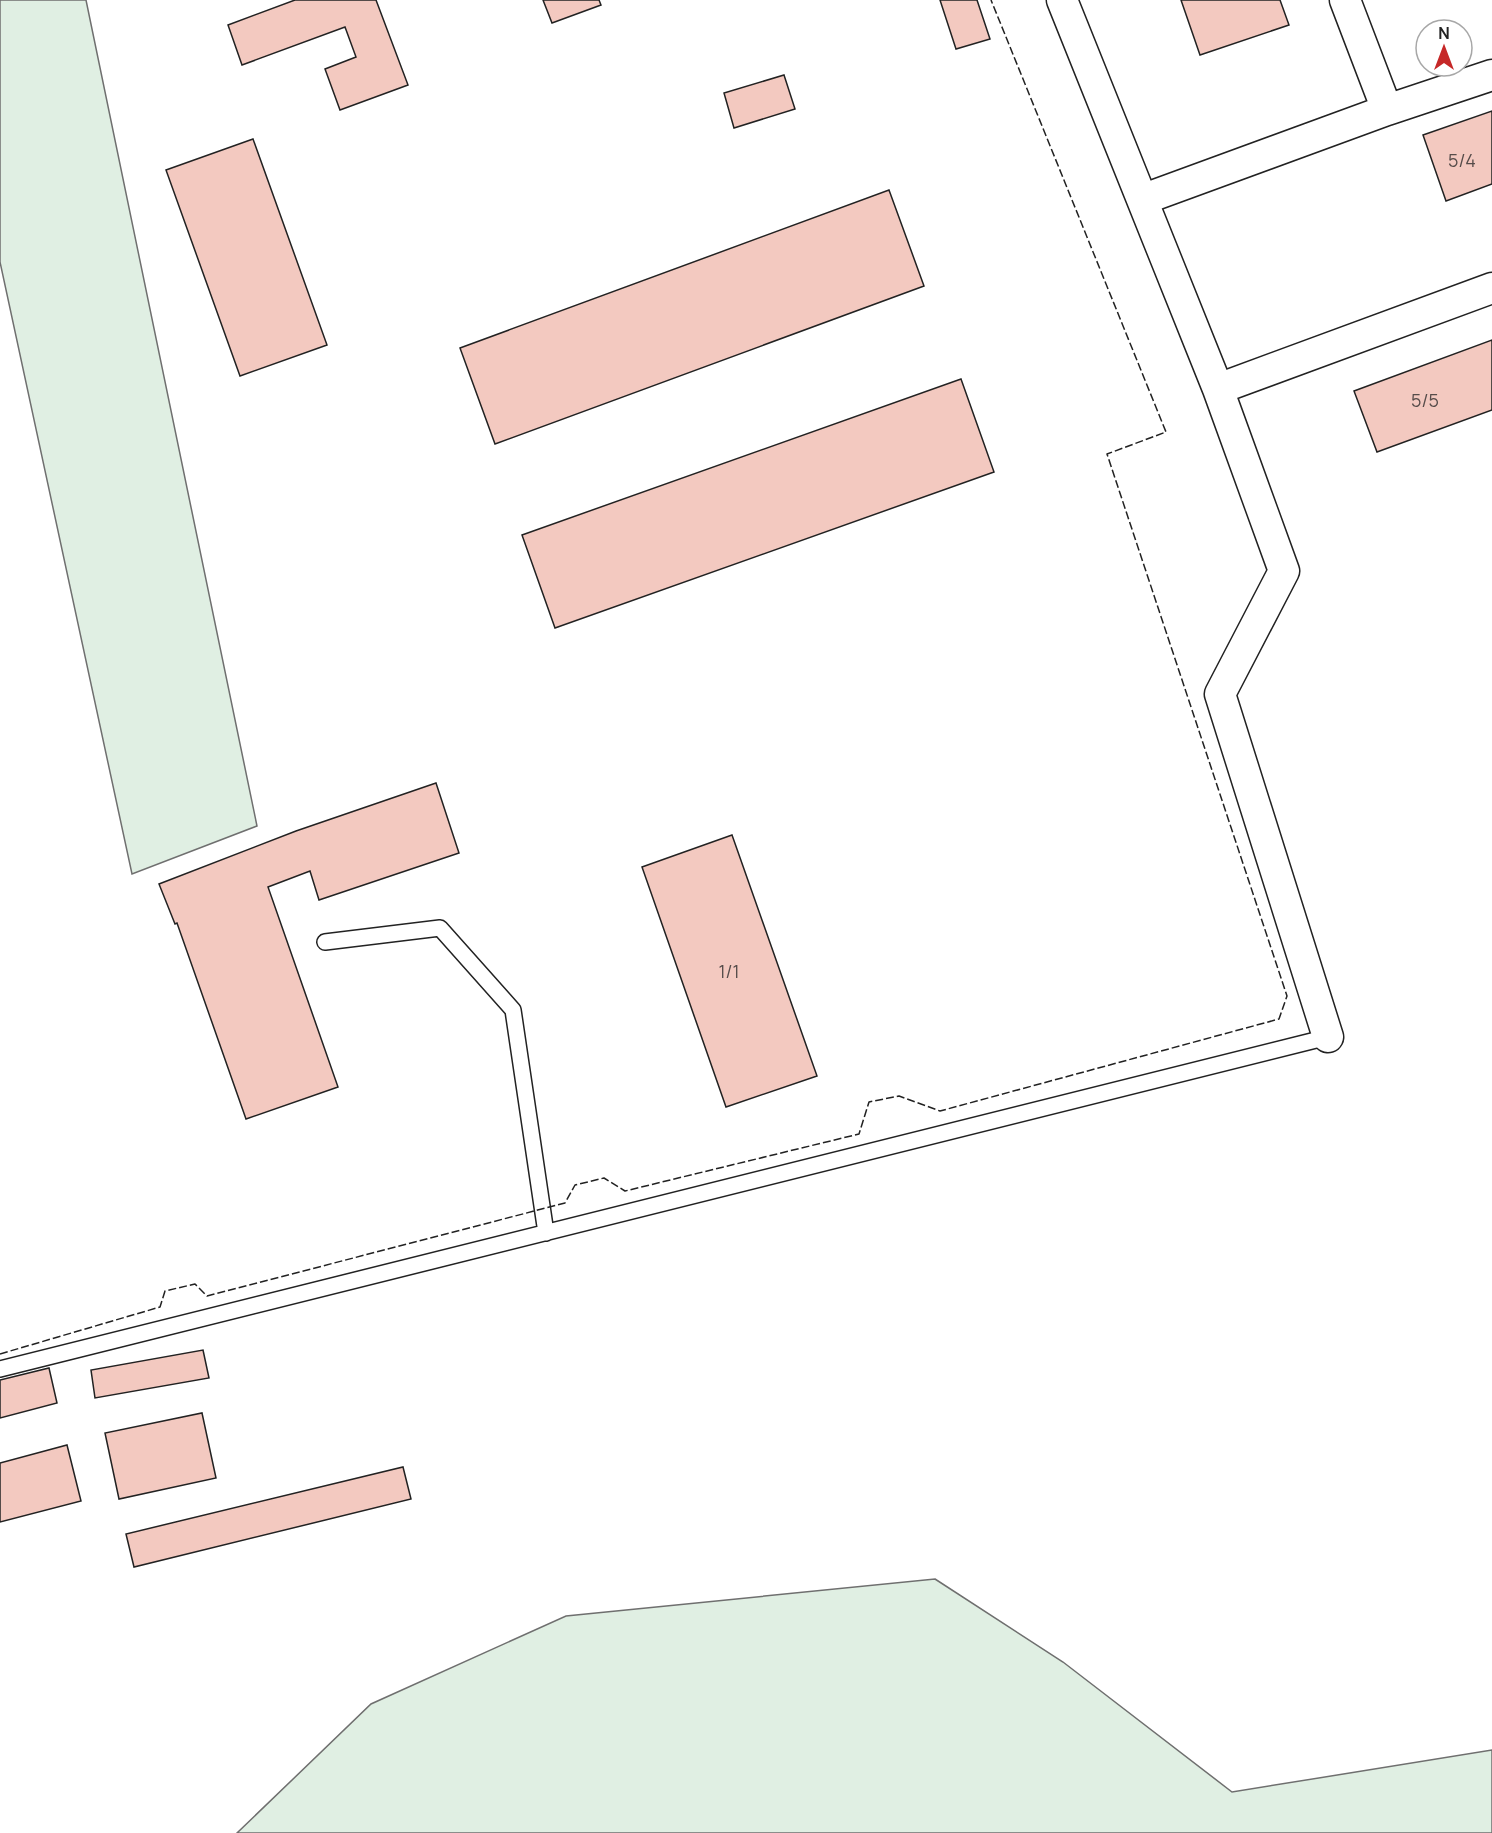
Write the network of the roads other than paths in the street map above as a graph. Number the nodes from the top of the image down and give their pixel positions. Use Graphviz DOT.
graph roads {
  1 [pos="1062,0"];
  2 [pos="1346,0"];
  3 [pos="1492,75"];
  4 [pos="1387,110"];
  5 [pos="1143,199"];
  6 [pos="1492,288"];
  7 [pos="1218,389"];
  8 [pos="326,942"];
  9 [pos="1328,1037"];
  10 [pos="546,1233"];
  11 [pos="0,1369"];
  1 -- 5 [label="street"];
  2 -- 4 [label="street"];
  3 -- 4 [label="street"];
  4 -- 5 [label="street"];
  5 -- 7 [label="street"];
  6 -- 7 [label="street"];
  7 -- 9 [label="street"];
  8 -- 10 [label="lane"];
  9 -- 10 [label="lane"];
  10 -- 11 [label="lane"];
}
